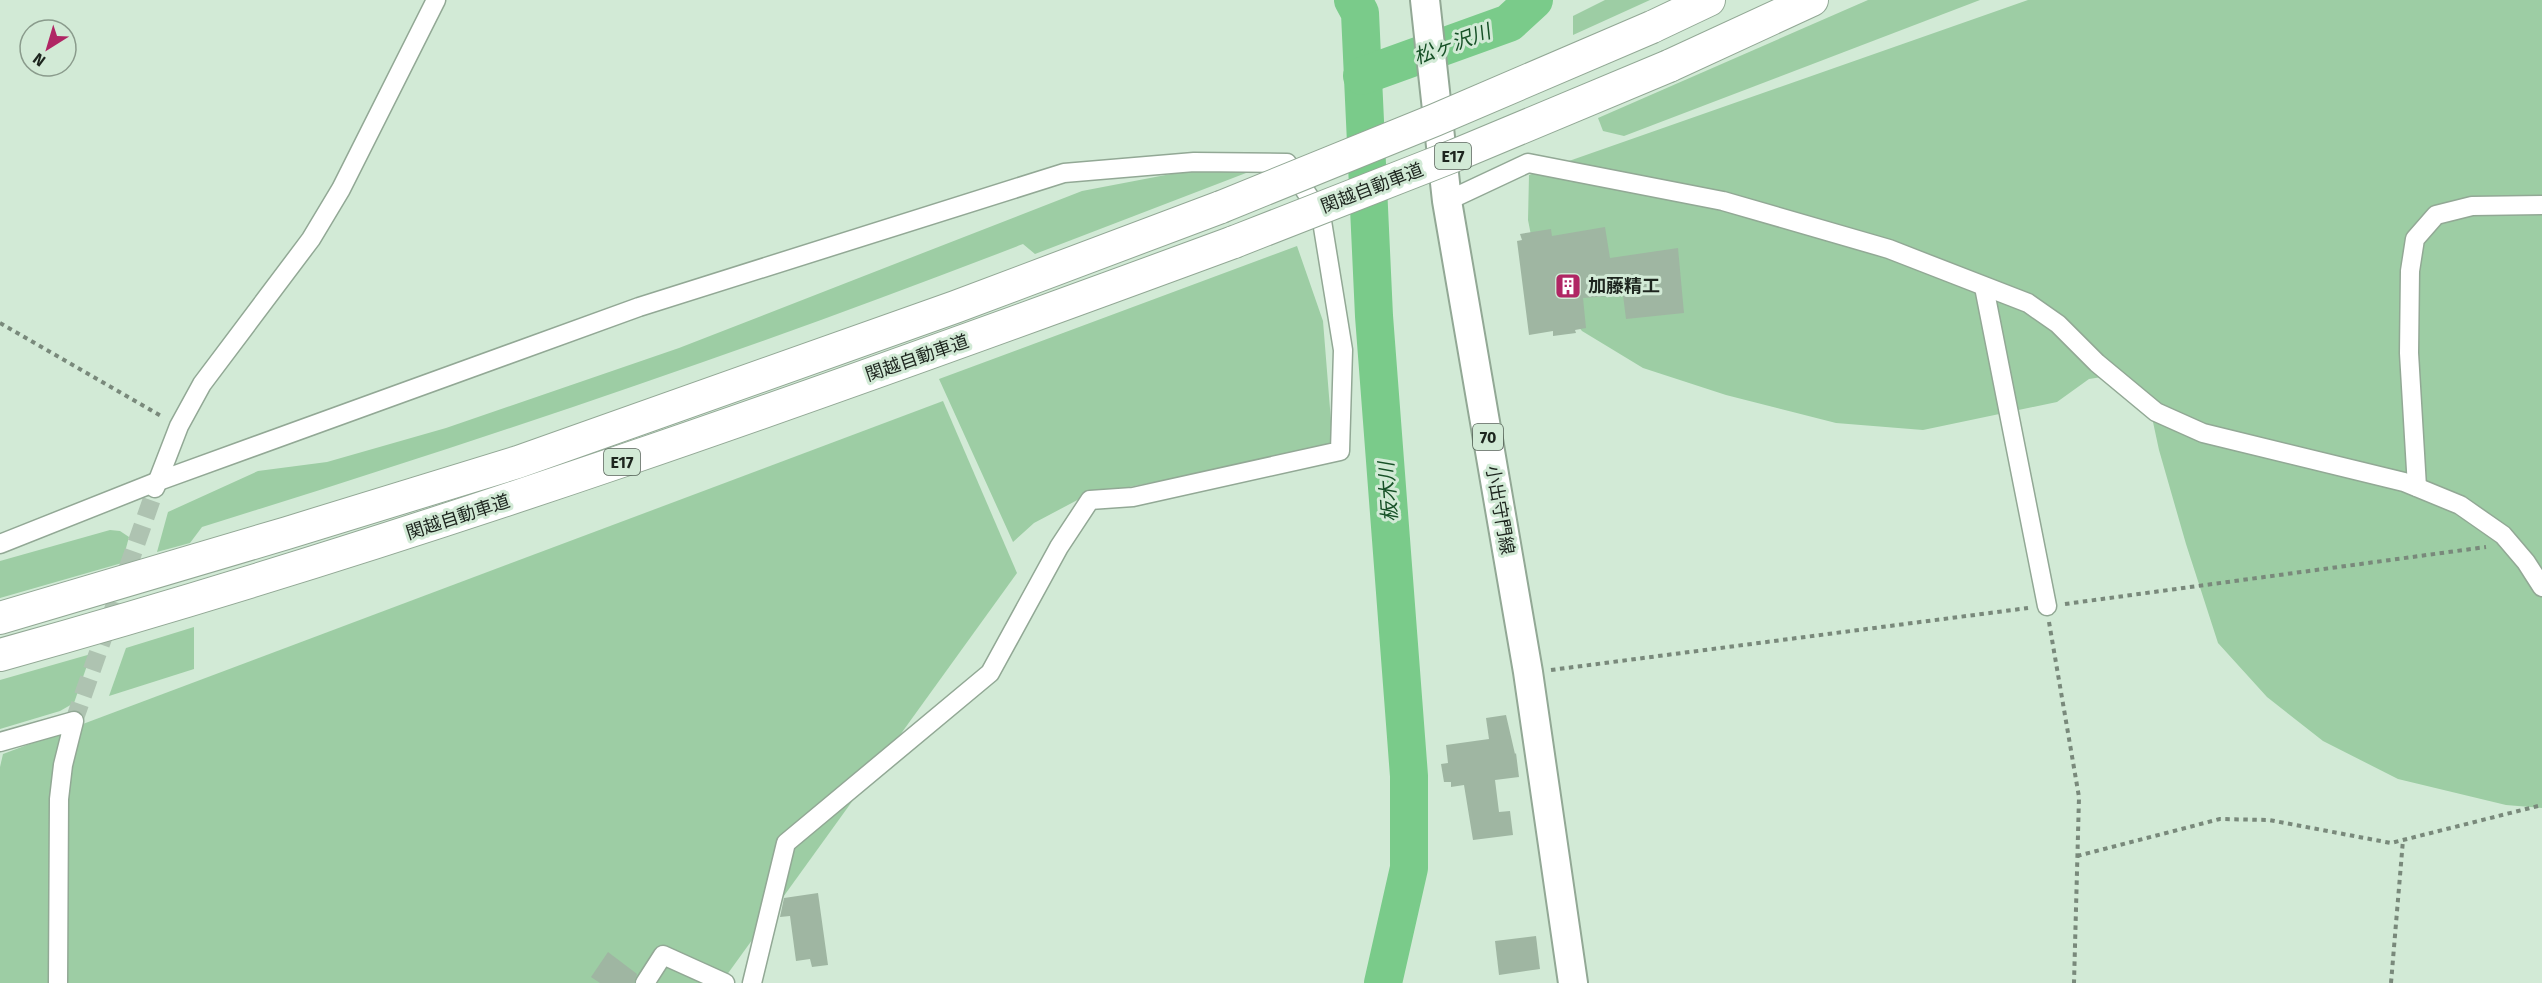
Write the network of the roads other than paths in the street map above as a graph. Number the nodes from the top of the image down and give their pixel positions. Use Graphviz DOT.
graph roads {
  1 [pos="436,0"];
  2 [pos="1425,0"];
  3 [pos="1709,0"];
  4 [pos="1812,0"];
  5 [pos="1447,201"];
  6 [pos="2542,205"];
  7 [pos="1984,287"];
  8 [pos="155,488"];
  9 [pos="2417,488"];
  10 [pos="0,544"];
  11 [pos="2542,587"];
  12 [pos="2047,606"];
  13 [pos="0,618"];
  14 [pos="0,655"];
  15 [pos="0,742"];
  16 [pos="58,983"];
  17 [pos="645,983"];
  18 [pos="725,983"];
  19 [pos="752,983"];
  20 [pos="1573,983"];
  1 -- 8 [label="street"];
  2 -- 5 [label="main road, 小出守門線 / 70"];
  3 -- 13 [label="highway, 関越自動車道 / E17, bridge"];
  4 -- 14 [label="highway, 関越自動車道 / E17, bridge"];
  5 -- 7 [label="street"];
  5 -- 20 [label="main road, 小出守門線 / 70"];
  6 -- 9 [label="street"];
  7 -- 9 [label="street"];
  7 -- 12 [label="street"];
  8 -- 10 [label="street"];
  8 -- 19 [label="street"];
  9 -- 11 [label="street"];
  15 -- 16 [label="street"];
  17 -- 18 [label="street"];
}
